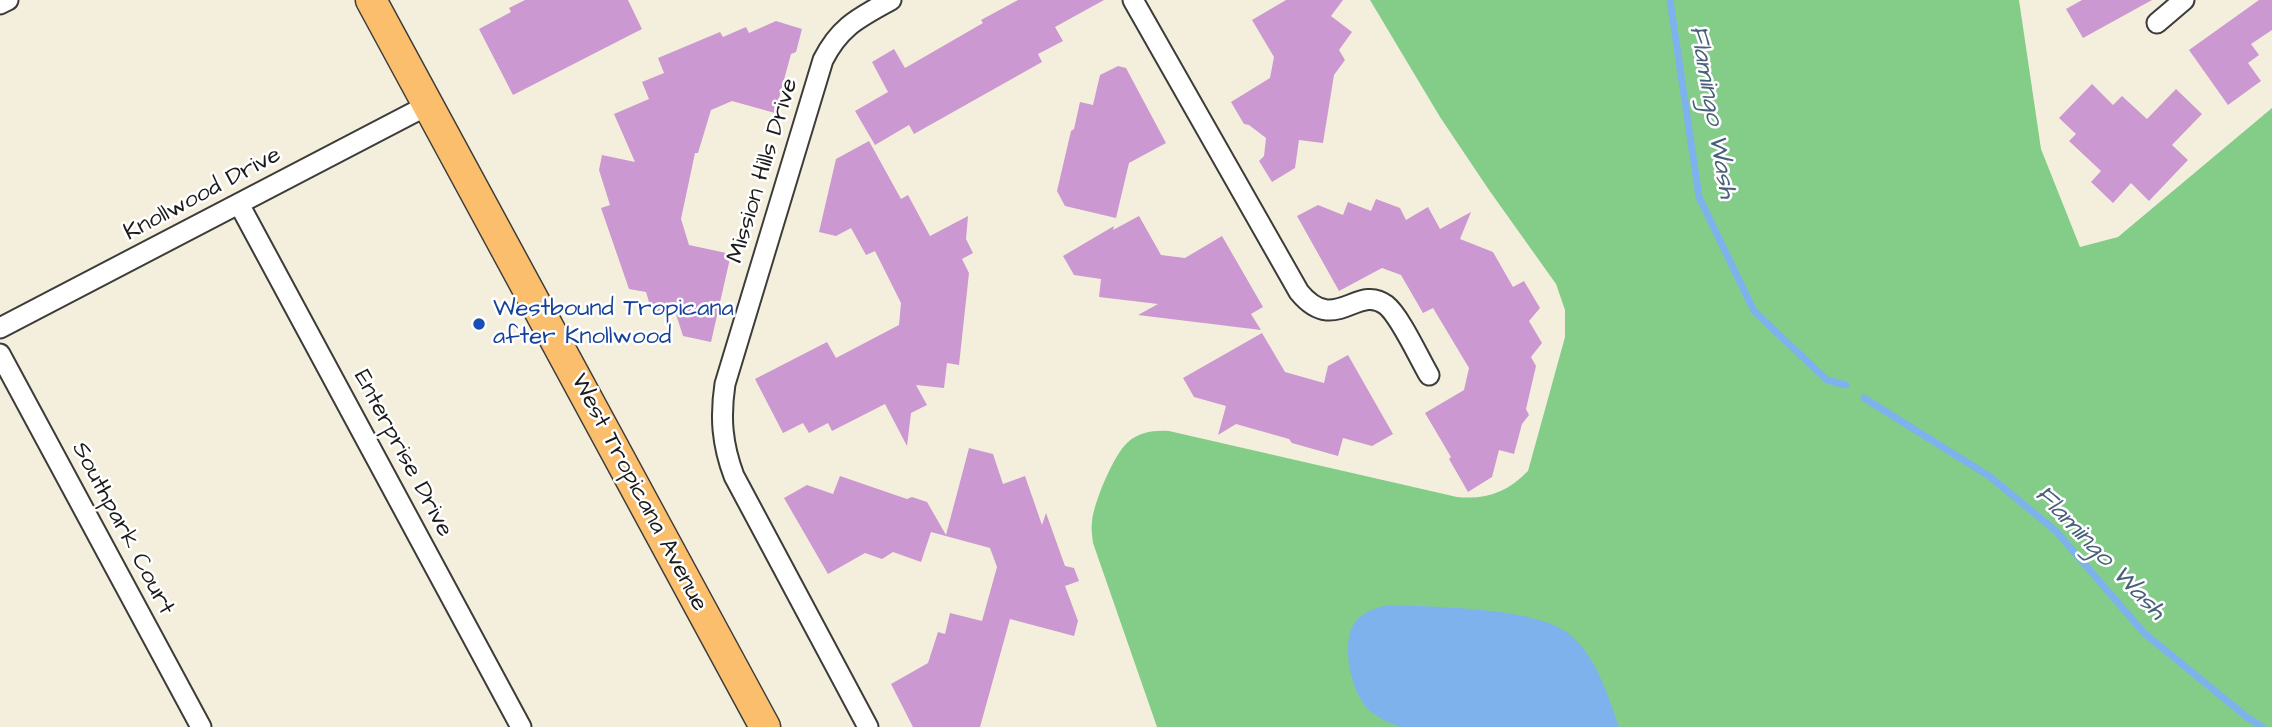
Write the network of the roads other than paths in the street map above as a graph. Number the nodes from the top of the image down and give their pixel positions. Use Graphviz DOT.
graph roads {
  1 [pos="8,0"];
  2 [pos="371,0"];
  3 [pos="891,0"];
  4 [pos="1133,0"];
  5 [pos="2184,0"];
  6 [pos="0,4"];
  7 [pos="2157,23"];
  8 [pos="428,105"];
  9 [pos="239,204"];
  10 [pos="0,328"];
  11 [pos="0,354"];
  12 [pos="1429,375"];
  13 [pos="201,727"];
  14 [pos="521,727"];
  15 [pos="765,727"];
  16 [pos="868,727"];
  1 -- 6 [label="street"];
  2 -- 8 [label="main road, West Tropicana Avenue"];
  3 -- 16 [label="street, Mission Hills Drive"];
  4 -- 12 [label="street"];
  5 -- 7 [label="street"];
  8 -- 9 [label="street, Knollwood Drive"];
  8 -- 15 [label="main road, West Tropicana Avenue"];
  9 -- 10 [label="street, Knollwood Drive"];
  9 -- 14 [label="street, Enterprise Drive"];
  11 -- 13 [label="street, Southpark Court"];
}
